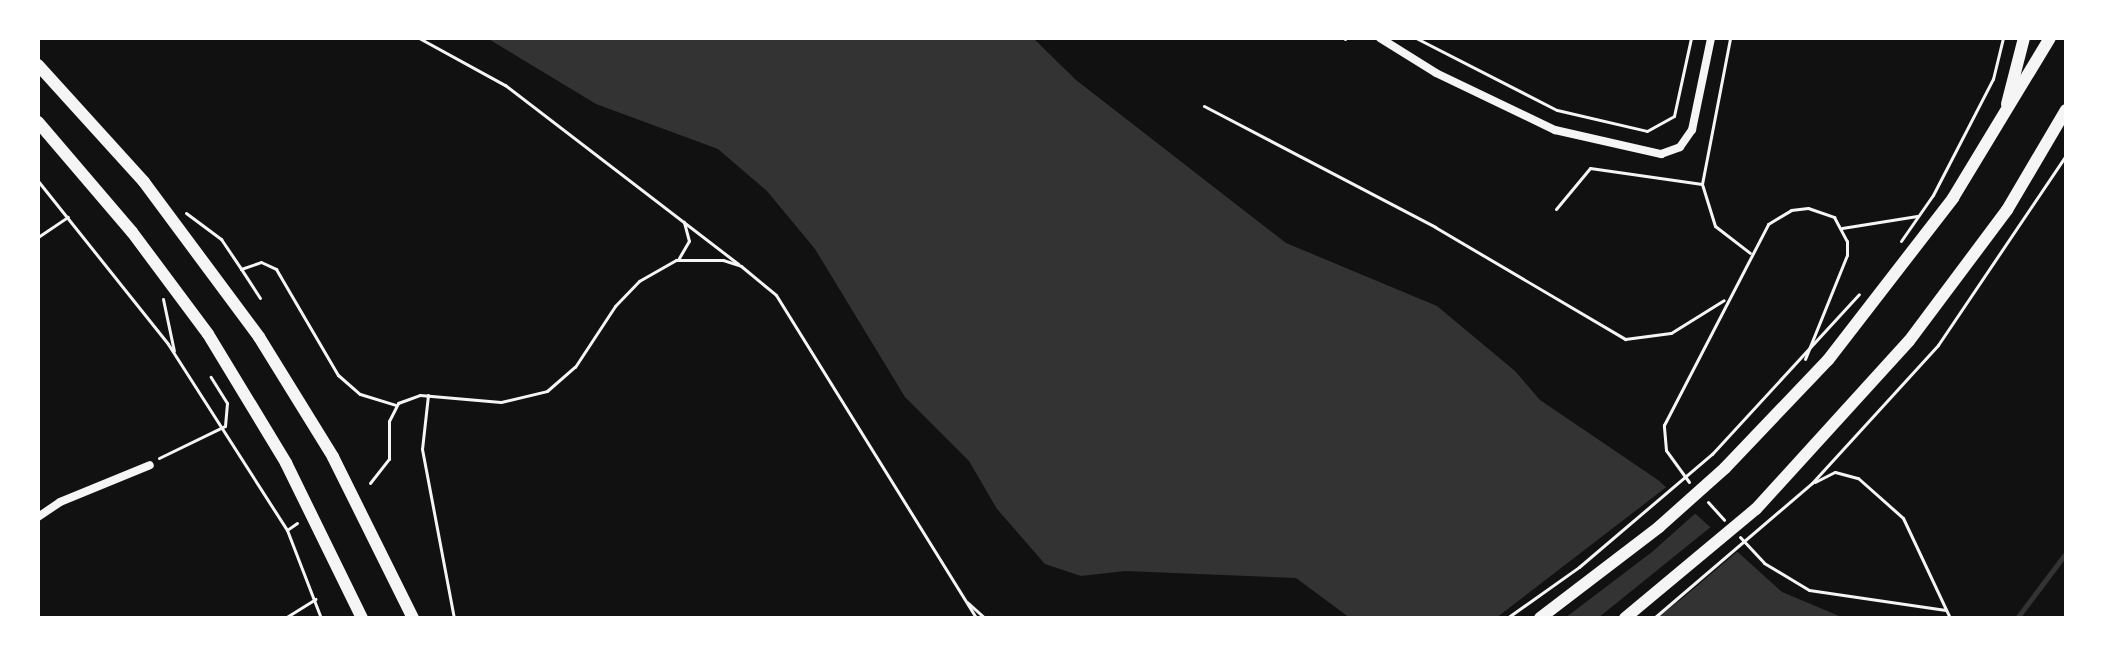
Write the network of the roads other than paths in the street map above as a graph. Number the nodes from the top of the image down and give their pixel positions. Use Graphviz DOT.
graph roads {
  1 [pos="1380,38"];
  2 [pos="1711,38"];
  3 [pos="2024,38"];
  4 [pos="2050,38"];
  5 [pos="38,65"];
  6 [pos="2066,110"];
  7 [pos="38,122"];
  8 [pos="2002,122"];
  9 [pos="150,465"];
  10 [pos="38,517"];
  11 [pos="362,618"];
  12 [pos="413,618"];
  13 [pos="1540,618"];
  14 [pos="1625,618"];
  1 -- 2 [label="street"];
  3 -- 8 [label="main road"];
  4 -- 8 [label="main road"];
  5 -- 12 [label="main road"];
  6 -- 14 [label="main road"];
  7 -- 11 [label="main road"];
  8 -- 13 [label="main road"];
  9 -- 10 [label="street"];
}
